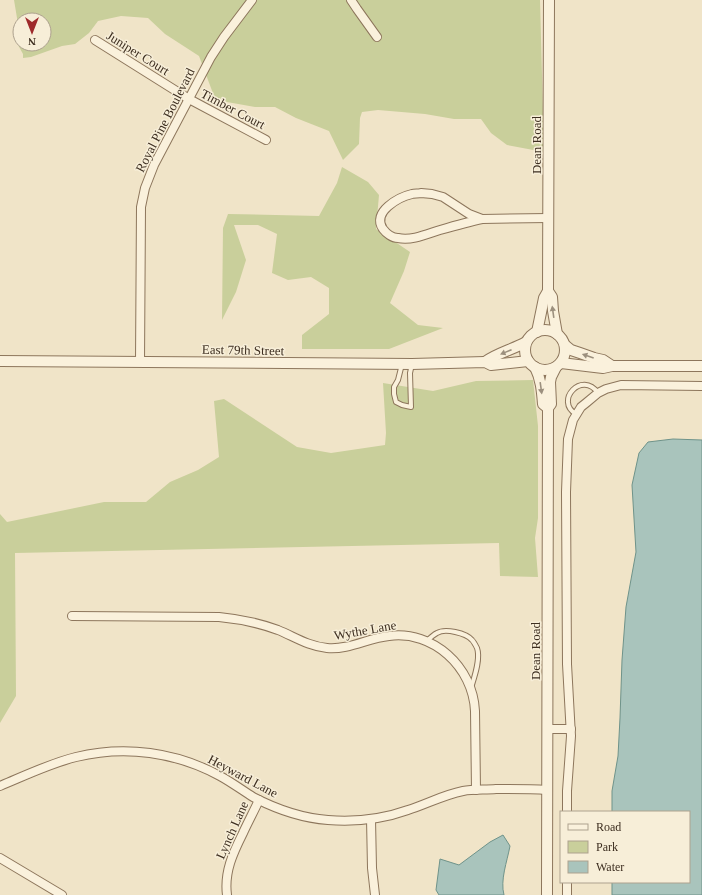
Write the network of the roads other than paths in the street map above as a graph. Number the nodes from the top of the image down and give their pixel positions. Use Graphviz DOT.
graph roads {
  1 [pos="252,0"];
  2 [pos="351,0"];
  3 [pos="549,0"];
  4 [pos="377,37"];
  5 [pos="95,40"];
  6 [pos="189,99"];
  7 [pos="266,140"];
  8 [pos="549,218"];
  9 [pos="482,219"];
  10 [pos="548,291"];
  11 [pos="537,332"];
  12 [pos="557,334"];
  13 [pos="526,342"];
  14 [pos="565,345"];
  15 [pos="0,361"];
  16 [pos="140,362"];
  17 [pos="485,362"];
  18 [pos="407,364"];
  19 [pos="532,364"];
  20 [pos="559,365"];
  21 [pos="612,366"];
  22 [pos="702,366"];
  23 [pos="702,386"];
  24 [pos="598,393"];
  25 [pos="548,408"];
  26 [pos="576,414"];
  27 [pos="72,616"];
  28 [pos="428,641"];
  29 [pos="471,689"];
  30 [pos="547,729"];
  31 [pos="570,729"];
  32 [pos="0,786"];
  33 [pos="476,790"];
  34 [pos="547,790"];
  35 [pos="260,800"];
  36 [pos="567,811"];
  37 [pos="371,819"];
  38 [pos="0,858"];
  39 [pos="567,883"];
  40 [pos="62,895"];
  41 [pos="227,895"];
  42 [pos="375,895"];
  43 [pos="547,895"];
  44 [pos="567,895"];
  1 -- 6 [label="street, Royal Pine Boulevard"];
  2 -- 4 [label="street"];
  3 -- 8 [label="street, Dean Road"];
  5 -- 6 [label="street, Juniper Court"];
  6 -- 7 [label="street, Timber Court"];
  6 -- 16 [label="street, Royal Pine Boulevard"];
  8 -- 9 [label="street"];
  8 -- 10 [label="street, Dean Road"];
  9 -- 9 [label="street"];
  10 -- 11 [label="street, Dean Road"];
  12 -- 10 [label="street, Dean Road, one-way"];
  11 -- 12 [label="street"];
  11 -- 13 [label="street"];
  12 -- 14 [label="street"];
  13 -- 17 [label="street, East 79th Street, one-way"];
  13 -- 19 [label="street"];
  14 -- 20 [label="street"];
  21 -- 14 [label="street, one-way"];
  15 -- 16 [label="street, East 79th Street"];
  16 -- 18 [label="street, East 79th Street"];
  17 -- 18 [label="street, East 79th Street"];
  17 -- 19 [label="street, East 79th Street"];
  18 -- 18 [label="lane"];
  19 -- 20 [label="street"];
  19 -- 25 [label="street, Dean Road, one-way"];
  20 -- 21 [label="street"];
  20 -- 25 [label="street, Dean Road"];
  21 -- 22 [label="street"];
  23 -- 24 [label="street"];
  24 -- 26 [label="street"];
  24 -- 26 [label="lane"];
  25 -- 30 [label="street, Dean Road"];
  26 -- 31 [label="street"];
  27 -- 28 [label="street, Wythe Lane"];
  28 -- 29 [label="street, Wythe Lane"];
  28 -- 29 [label="lane"];
  29 -- 33 [label="street, Wythe Lane"];
  30 -- 31 [label="street"];
  30 -- 34 [label="street, Dean Road"];
  31 -- 36 [label="street"];
  32 -- 35 [label="street, Heyward Lane"];
  33 -- 34 [label="street, Heyward Lane"];
  33 -- 37 [label="street, Heyward Lane"];
  34 -- 43 [label="street, Dean Road"];
  35 -- 37 [label="street, Heyward Lane"];
  35 -- 41 [label="street, Lynch Lane"];
  37 -- 42 [label="street"];
  38 -- 40 [label="street"];
  39 -- 44 [label="street"];
}
